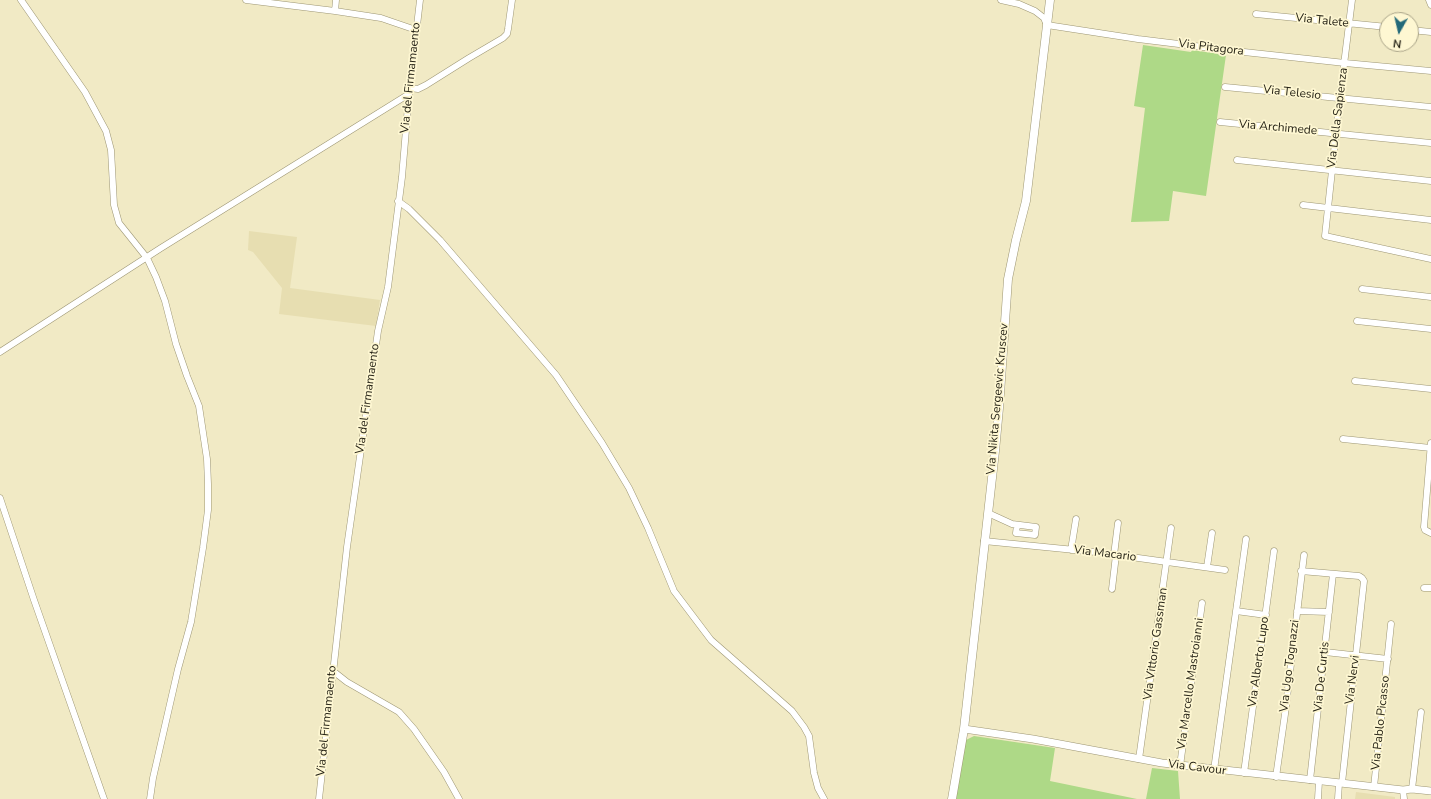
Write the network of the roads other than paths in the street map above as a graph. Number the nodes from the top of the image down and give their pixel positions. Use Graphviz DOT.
graph roads {
  1 [pos="21,0"];
  2 [pos="246,0"];
  3 [pos="336,0"];
  4 [pos="420,0"];
  5 [pos="512,0"];
  6 [pos="1001,0"];
  7 [pos="1050,0"];
  8 [pos="1352,0"];
  9 [pos="1429,0"];
  10 [pos="1431,5"];
  11 [pos="335,11"];
  12 [pos="1256,14"];
  13 [pos="1350,24"];
  14 [pos="1047,25"];
  15 [pos="1379,26"];
  16 [pos="416,30"];
  17 [pos="1419,31"];
  18 [pos="1431,32"];
  19 [pos="1345,63"];
  20 [pos="1431,71"];
  21 [pos="1225,87"];
  22 [pos="409,91"];
  23 [pos="1340,98"];
  24 [pos="1431,107"];
  25 [pos="1220,122"];
  26 [pos="1336,133"];
  27 [pos="1431,143"];
  28 [pos="1237,160"];
  29 [pos="1332,170"];
  30 [pos="1431,181"];
  31 [pos="398,201"];
  32 [pos="1303,205"];
  33 [pos="1328,208"];
  34 [pos="1431,220"];
  35 [pos="147,258"];
  36 [pos="1431,259"];
  37 [pos="1362,289"];
  38 [pos="1431,297"];
  39 [pos="1356,321"];
  40 [pos="1431,329"];
  41 [pos="0,352"];
  42 [pos="1355,381"];
  43 [pos="1431,389"];
  44 [pos="1343,439"];
  45 [pos="1431,443"];
  46 [pos="1431,448"];
  47 [pos="1429,482"];
  48 [pos="0,498"];
  49 [pos="988,513"];
  50 [pos="1076,519"];
  51 [pos="1118,523"];
  52 [pos="1170,528"];
  53 [pos="1212,533"];
  54 [pos="1431,533"];
  55 [pos="1246,539"];
  56 [pos="984,541"];
  57 [pos="1031,546"];
  58 [pos="1072,550"];
  59 [pos="1274,551"];
  60 [pos="1115,555"];
  61 [pos="1304,555"];
  62 [pos="1167,562"];
  63 [pos="1207,567"];
  64 [pos="1225,570"];
  65 [pos="1301,571"];
  66 [pos="1333,574"];
  67 [pos="1424,588"];
  68 [pos="1431,588"];
  69 [pos="1112,589"];
  70 [pos="1202,603"];
  71 [pos="1236,611"];
  72 [pos="1297,611"];
  73 [pos="1329,612"];
  74 [pos="1266,615"];
  75 [pos="1391,624"];
  76 [pos="1325,652"];
  77 [pos="1356,656"];
  78 [pos="1388,659"];
  79 [pos="332,671"];
  80 [pos="1421,712"];
  81 [pos="964,729"];
  82 [pos="1139,759"];
  83 [pos="1180,766"];
  84 [pos="1214,770"];
  85 [pos="1244,774"];
  86 [pos="1276,777"];
  87 [pos="1310,780"];
  88 [pos="1319,781"];
  89 [pos="1340,783"];
  90 [pos="1374,787"];
  91 [pos="1412,789"];
  92 [pos="1403,790"];
  93 [pos="1431,791"];
  94 [pos="104,799"];
  95 [pos="150,799"];
  96 [pos="319,799"];
  97 [pos="459,799"];
  98 [pos="824,799"];
  99 [pos="952,799"];
  100 [pos="1318,799"];
  101 [pos="1338,799"];
  102 [pos="1404,799"];
  1 -- 35 [label="street"];
  2 -- 11 [label="street"];
  3 -- 11 [label="street"];
  4 -- 16 [label="street, Via del Firmamaento"];
  5 -- 22 [label="street"];
  6 -- 14 [label="street"];
  7 -- 14 [label="main road, Via Nikita Sergeevic Kruscev"];
  8 -- 13 [label="street, Via Della Sapienza"];
  9 -- 10 [label="street"];
  11 -- 16 [label="street"];
  12 -- 13 [label="street, Via Talete"];
  13 -- 15 [label="street, Via Talete"];
  13 -- 19 [label="street, Via Della Sapienza"];
  14 -- 19 [label="street, Via Pitagora"];
  14 -- 49 [label="main road, Via Nikita Sergeevic Kruscev"];
  16 -- 22 [label="street, Via del Firmamaento"];
  17 -- 18 [label="street"];
  19 -- 20 [label="street, Via Pitagora"];
  19 -- 23 [label="street, Via Della Sapienza"];
  21 -- 23 [label="street, Via Telesio"];
  22 -- 31 [label="street, Via del Firmamaento"];
  22 -- 35 [label="street"];
  23 -- 24 [label="street, Via Telesio"];
  23 -- 26 [label="street, Via Della Sapienza"];
  25 -- 26 [label="street, Via Archimede"];
  26 -- 27 [label="street, Via Archimede"];
  26 -- 29 [label="street, Via Della Sapienza"];
  28 -- 29 [label="street"];
  29 -- 30 [label="street"];
  29 -- 33 [label="street, Via Della Sapienza"];
  31 -- 79 [label="street, Via del Firmamaento"];
  31 -- 98 [label="street"];
  32 -- 33 [label="street"];
  33 -- 34 [label="street"];
  33 -- 36 [label="street, Via Della Sapienza"];
  35 -- 41 [label="street"];
  35 -- 95 [label="street"];
  37 -- 38 [label="street"];
  39 -- 40 [label="street"];
  42 -- 43 [label="street"];
  44 -- 46 [label="street"];
  45 -- 46 [label="street"];
  46 -- 47 [label="street"];
  47 -- 54 [label="street"];
  48 -- 94 [label="street"];
  49 -- 56 [label="main road, Via Nikita Sergeevic Kruscev"];
  49 -- 57 [label="street"];
  50 -- 58 [label="street"];
  51 -- 60 [label="street"];
  52 -- 62 [label="street, Via Vittorio Gassman"];
  53 -- 63 [label="street"];
  55 -- 71 [label="street"];
  56 -- 57 [label="street, Via Macario"];
  56 -- 81 [label="main road, Via Nikita Sergeevic Kruscev"];
  57 -- 58 [label="street, Via Macario"];
  58 -- 60 [label="street, Via Macario"];
  59 -- 74 [label="street, Via Alberto Lupo"];
  60 -- 62 [label="street, Via Macario"];
  60 -- 69 [label="street"];
  61 -- 65 [label="street, Via Ugo Tognazzi"];
  62 -- 63 [label="street, Via Macario"];
  62 -- 82 [label="street, Via Vittorio Gassman"];
  63 -- 64 [label="street, Via Macario"];
  65 -- 66 [label="street"];
  65 -- 72 [label="street, Via Ugo Tognazzi"];
  66 -- 73 [label="street, Via De Curtis"];
  66 -- 77 [label="street, Via Nervi"];
  67 -- 68 [label="street"];
  70 -- 83 [label="street, Via Marcello Mastroianni"];
  71 -- 74 [label="street"];
  71 -- 84 [label="street"];
  72 -- 73 [label="street"];
  72 -- 86 [label="street, Via Ugo Tognazzi"];
  73 -- 76 [label="street, Via De Curtis"];
  74 -- 85 [label="street, Via Alberto Lupo"];
  75 -- 78 [label="street, Via Pablo Picasso"];
  76 -- 77 [label="street, Via Pablo Picasso"];
  76 -- 87 [label="street, Via De Curtis"];
  77 -- 78 [label="street, Via Pablo Picasso"];
  77 -- 89 [label="street, Via Nervi"];
  78 -- 90 [label="street, Via Pablo Picasso"];
  79 -- 96 [label="street, Via del Firmamaento"];
  79 -- 97 [label="street"];
  80 -- 91 [label="street"];
  81 -- 82 [label="street, Via Cavour"];
  81 -- 99 [label="main road, Via Nikita Sergeevic Kruscev"];
  82 -- 83 [label="street, Via Cavour"];
  83 -- 84 [label="street, Via Cavour"];
  84 -- 85 [label="street, Via Cavour"];
  85 -- 86 [label="street, Via Cavour"];
  86 -- 87 [label="street, Via Cavour"];
  87 -- 88 [label="street, Via Cavour"];
  88 -- 89 [label="street, Via Cavour"];
  88 -- 100 [label="street"];
  89 -- 90 [label="street, Via Cavour"];
  89 -- 101 [label="street, Via Nervi"];
  90 -- 92 [label="street, Via Cavour"];
  91 -- 92 [label="street, Via Cavour"];
  91 -- 93 [label="street, Via Cavour"];
  92 -- 102 [label="street"];
}
